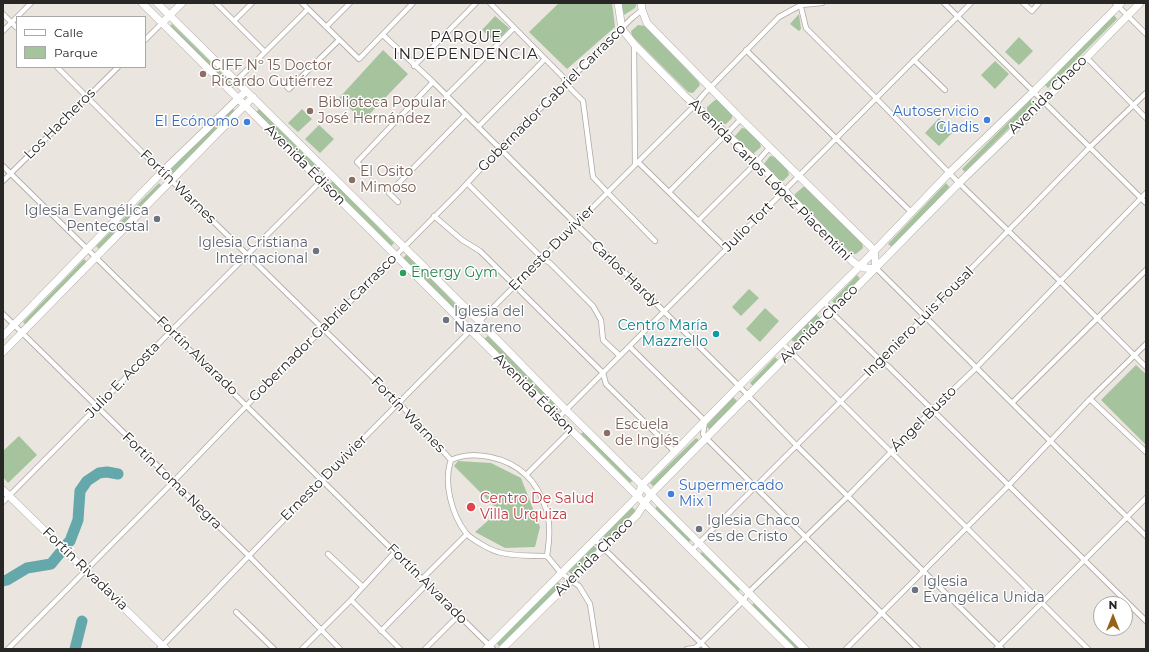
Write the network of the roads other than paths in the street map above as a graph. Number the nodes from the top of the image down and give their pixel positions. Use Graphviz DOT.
graph roads {
  1 [pos="31,3"];
  2 [pos="142,3"];
  3 [pos="182,3"];
  4 [pos="216,3"];
  5 [pos="252,3"];
  6 [pos="302,3"];
  7 [pos="350,3"];
  8 [pos="413,3"];
  9 [pos="476,3"];
  10 [pos="490,3"];
  11 [pos="618,3"];
  12 [pos="822,3"];
  13 [pos="944,3"];
  14 [pos="971,3"];
  15 [pos="1023,3"];
  16 [pos="1039,3"];
  17 [pos="1140,3"];
  18 [pos="801,4"];
  19 [pos="1118,4"];
  20 [pos="162,5"];
  21 [pos="642,7"];
  22 [pos="308,9"];
  23 [pos="3,14"];
  24 [pos="154,15"];
  25 [pos="169,15"];
  26 [pos="18,16"];
  27 [pos="957,16"];
  28 [pos="1128,16"];
  29 [pos="16,18"];
  30 [pos="234,21"];
  31 [pos="12,22"];
  32 [pos="162,23"];
  33 [pos="16,27"];
  34 [pos="326,27"];
  35 [pos="514,28"];
  36 [pos="622,29"];
  37 [pos="3,31"];
  38 [pos="1146,34"];
  39 [pos="383,35"];
  40 [pos="146,39"];
  41 [pos="339,40"];
  42 [pos="634,44"];
  43 [pos="746,50"];
  44 [pos="264,51"];
  45 [pos="1086,57"];
  46 [pos="545,59"];
  47 [pos="914,60"];
  48 [pos="414,66"];
  49 [pos="57,68"];
  50 [pos="117,68"];
  51 [pos="280,79"];
  52 [pos="236,81"];
  53 [pos="433,82"];
  54 [pos="565,83"];
  55 [pos="710,88"];
  56 [pos="945,90"];
  57 [pos="246,91"];
  58 [pos="1034,91"];
  59 [pos="1146,93"];
  60 [pos="446,96"];
  61 [pos="253,97"];
  62 [pos="87,98"];
  63 [pos="876,98"];
  64 [pos="238,99"];
  65 [pos="1044,101"];
  66 [pos="695,105"];
  67 [pos="245,106"];
  68 [pos="1134,106"];
  69 [pos="465,114"];
  70 [pos="1146,118"];
  71 [pos="741,120"];
  72 [pos="478,128"];
  73 [pos="727,133"];
  74 [pos="836,138"];
  75 [pos="770,147"];
  76 [pos="1090,148"];
  77 [pos="499,149"];
  78 [pos="757,162"];
  79 [pos="636,163"];
  80 [pos="3,166"];
  81 [pos="162,172"];
  82 [pos="950,172"];
  83 [pos="11,173"];
  84 [pos="329,173"];
  85 [pos="370,175"];
  86 [pos="798,176"];
  87 [pos="172,180"];
  88 [pos="3,181"];
  89 [pos="320,181"];
  90 [pos="467,183"];
  91 [pos="959,183"];
  92 [pos="784,190"];
  93 [pos="669,192"];
  94 [pos="608,193"];
  95 [pos="1146,193"];
  96 [pos="1141,198"];
  97 [pos="398,202"];
  98 [pos="1146,203"];
  99 [pos="911,212"];
  100 [pos="434,216"];
  101 [pos="698,221"];
  102 [pos="574,224"];
  103 [pos="1009,231"];
  104 [pos="655,242"];
  105 [pos="404,247"];
  106 [pos="726,248"];
  107 [pos="88,249"];
  108 [pos="874,250"];
  109 [pos="247,255"];
  110 [pos="395,255"];
  111 [pos="96,257"];
  112 [pos="542,258"];
  113 [pos="859,267"];
  114 [pos="876,268"];
  115 [pos="1146,270"];
  116 [pos="1060,281"];
  117 [pos="515,286"];
  118 [pos="824,301"];
  119 [pos="664,312"];
  120 [pos="832,313"];
  121 [pos="3,314"];
  122 [pos="924,316"];
  123 [pos="1097,318"];
  124 [pos="480,322"];
  125 [pos="14,325"];
  126 [pos="322,329"];
  127 [pos="171,331"];
  128 [pos="470,331"];
  129 [pos="22,333"];
  130 [pos="3,336"];
  131 [pos="783,344"];
  132 [pos="1146,344"];
  133 [pos="630,347"];
  134 [pos="3,352"];
  135 [pos="791,352"];
  136 [pos="620,356"];
  137 [pos="1134,356"];
  138 [pos="881,361"];
  139 [pos="1146,367"];
  140 [pos="976,368"];
  141 [pos="603,373"];
  142 [pos="739,386"];
  143 [pos="748,396"];
  144 [pos="1090,399"];
  145 [pos="840,401"];
  146 [pos="399,403"];
  147 [pos="1012,403"];
  148 [pos="247,405"];
  149 [pos="98,407"];
  150 [pos="933,409"];
  151 [pos="566,410"];
  152 [pos="559,417"];
  153 [pos="706,421"];
  154 [pos="571,430"];
  155 [pos="706,438"];
  156 [pos="1051,442"];
  157 [pos="796,446"];
  158 [pos="675,452"];
  159 [pos="890,452"];
  160 [pos="1146,452"];
  161 [pos="451,460"];
  162 [pos="526,475"];
  163 [pos="322,480"];
  164 [pos="174,482"];
  165 [pos="642,485"];
  166 [pos="1010,485"];
  167 [pos="756,486"];
  168 [pos="3,490"];
  169 [pos="650,495"];
  170 [pos="9,496"];
  171 [pos="638,496"];
  172 [pos="848,496"];
  173 [pos="1146,498"];
  174 [pos="3,502"];
  175 [pos="645,503"];
  176 [pos="1126,518"];
  177 [pos="966,527"];
  178 [pos="467,534"];
  179 [pos="1146,536"];
  180 [pos="805,537"];
  181 [pos="594,539"];
  182 [pos="698,544"];
  183 [pos="603,547"];
  184 [pos="692,550"];
  185 [pos="395,552"];
  186 [pos="328,554"];
  187 [pos="249,556"];
  188 [pos="547,556"];
  189 [pos="1084,561"];
  190 [pos="86,570"];
  191 [pos="923,570"];
  192 [pos="561,573"];
  193 [pos="422,579"];
  194 [pos="571,580"];
  195 [pos="427,584"];
  196 [pos="363,587"];
  197 [pos="749,592"];
  198 [pos="351,600"];
  199 [pos="742,601"];
  200 [pos="1042,603"];
  201 [pos="236,612"];
  202 [pos="881,613"];
  203 [pos="458,615"];
  204 [pos="1146,621"];
  205 [pos="321,629"];
  206 [pos="381,631"];
  207 [pos="701,643"];
  208 [pos="163,648"];
  209 [pos="490,648"];
  210 [pos="999,648"];
  211 [pos="8,649"];
  212 [pos="274,649"];
  213 [pos="302,649"];
  214 [pos="340,649"];
  215 [pos="400,649"];
  216 [pos="425,649"];
  217 [pos="502,649"];
  218 [pos="597,649"];
  219 [pos="687,649"];
  220 [pos="707,649"];
  221 [pos="791,649"];
  222 [pos="805,649"];
  223 [pos="846,649"];
  224 [pos="918,649"];
  225 [pos="1088,649"];
  1 -- 26 [label="street"];
  2 -- 24 [label="main road, Avenida Édison"];
  3 -- 25 [label="main road"];
  4 -- 30 [label="street"];
  5 -- 30 [label="street"];
  6 -- 22 [label="street"];
  7 -- 34 [label="street"];
  8 -- 39 [label="street"];
  9 -- 48 [label="street"];
  10 -- 35 [label="street"];
  11 -- 36 [label="main road, Avenida Carlos López Piacentini"];
  12 -- 18 [label="street, Ernesto Duvivier"];
  13 -- 27 [label="street"];
  14 -- 27 [label="street, Julio Tort"];
  15 -- 16 [label="street"];
  17 -- 28 [label="main road, Avenida Chaco"];
  18 -- 43 [label="street, Ernesto Duvivier"];
  18 -- 63 [label="street"];
  19 -- 28 [label="street"];
  19 -- 58 [label="main road, Avenida Chaco"];
  20 -- 24 [label="main road"];
  20 -- 25 [label="main road, Avenida Édison"];
  21 -- 36 [label="street, Gobernador Gabriel Carrasco"];
  21 -- 55 [label="main road, Avenida Carlos López Piacentini"];
  22 -- 34 [label="street"];
  22 -- 44 [label="street"];
  23 -- 31 [label="street"];
  24 -- 32 [label="main road, Avenida Édison"];
  25 -- 32 [label="main road"];
  25 -- 52 [label="main road, Avenida Édison"];
  27 -- 47 [label="street, Julio Tort"];
  27 -- 58 [label="street"];
  28 -- 38 [label="street"];
  28 -- 45 [label="main road, Avenida Chaco"];
  29 -- 31 [label="street"];
  30 -- 44 [label="street"];
  31 -- 33 [label="street"];
  31 -- 37 [label="street"];
  32 -- 40 [label="street"];
  32 -- 64 [label="main road, Avenida Édison"];
  34 -- 41 [label="street"];
  35 -- 46 [label="street"];
  35 -- 60 [label="street"];
  36 -- 42 [label="main road, Avenida Carlos López Piacentini"];
  36 -- 54 [label="street, Gobernador Gabriel Carrasco"];
  39 -- 41 [label="street"];
  39 -- 48 [label="street, Carlos Hardy"];
  41 -- 51 [label="street"];
  42 -- 66 [label="main road, Avenida Carlos López Piacentini"];
  42 -- 79 [label="street"];
  43 -- 55 [label="street, Ernesto Duvivier"];
  43 -- 74 [label="street"];
  44 -- 52 [label="street"];
  45 -- 65 [label="main road, Avenida Chaco"];
  45 -- 68 [label="street"];
  46 -- 54 [label="street"];
  46 -- 72 [label="street"];
  47 -- 56 [label="street"];
  47 -- 63 [label="street, Julio Tort"];
  48 -- 53 [label="street, Carlos Hardy"];
  49 -- 62 [label="street, Fortín Warnes"];
  50 -- 62 [label="street, Los Hacheros"];
  52 -- 57 [label="main road, Avenida Édison"];
  53 -- 60 [label="street, Carlos Hardy"];
  53 -- 85 [label="street"];
  54 -- 77 [label="street, Gobernador Gabriel Carrasco"];
  54 -- 94 [label="street"];
  55 -- 66 [label="street, Ernesto Duvivier"];
  55 -- 71 [label="main road, Avenida Carlos López Piacentini"];
  57 -- 61 [label="main road, Avenida Édison"];
  57 -- 64 [label="main road"];
  58 -- 65 [label="street"];
  58 -- 82 [label="main road, Avenida Chaco"];
  59 -- 68 [label="street, Ingeniero Luis Fousal"];
  60 -- 69 [label="street, Carlos Hardy"];
  61 -- 67 [label="main road"];
  61 -- 84 [label="main road, Avenida Édison"];
  62 -- 81 [label="street, Fortín Warnes"];
  62 -- 83 [label="street, Los Hacheros"];
  63 -- 74 [label="street, Julio Tort"];
  63 -- 82 [label="street"];
  64 -- 67 [label="main road, Avenida Édison"];
  64 -- 81 [label="main road"];
  65 -- 76 [label="street"];
  65 -- 91 [label="main road, Avenida Chaco"];
  66 -- 73 [label="main road, Avenida Carlos López Piacentini"];
  66 -- 79 [label="street, Ernesto Duvivier"];
  67 -- 87 [label="main road"];
  67 -- 89 [label="main road, Avenida Édison"];
  68 -- 70 [label="street"];
  68 -- 76 [label="street, Ingeniero Luis Fousal"];
  69 -- 72 [label="street, Carlos Hardy"];
  69 -- 97 [label="street"];
  71 -- 73 [label="street"];
  71 -- 75 [label="main road, Avenida Carlos López Piacentini"];
  72 -- 77 [label="street, Carlos Hardy"];
  73 -- 78 [label="main road, Avenida Carlos López Piacentini"];
  73 -- 93 [label="street"];
  74 -- 86 [label="street, Julio Tort"];
  74 -- 99 [label="street"];
  75 -- 78 [label="street"];
  75 -- 86 [label="main road, Avenida Carlos López Piacentini"];
  76 -- 96 [label="street"];
  76 -- 103 [label="street, Ingeniero Luis Fousal"];
  77 -- 90 [label="street, Gobernador Gabriel Carrasco"];
  77 -- 102 [label="street, Carlos Hardy"];
  78 -- 92 [label="main road, Avenida Carlos López Piacentini"];
  78 -- 101 [label="street"];
  79 -- 93 [label="street"];
  79 -- 94 [label="street, Ernesto Duvivier"];
  80 -- 83 [label="street, Fortín Alvarado"];
  81 -- 87 [label="street, Fortín Warnes"];
  81 -- 107 [label="main road"];
  82 -- 91 [label="street"];
  82 -- 99 [label="main road, Avenida Chaco"];
  83 -- 88 [label="street, Los Hacheros"];
  83 -- 107 [label="street, Fortín Alvarado"];
  84 -- 89 [label="street, Julio E. Acosta"];
  84 -- 105 [label="main road, Avenida Édison"];
  86 -- 92 [label="street, Julio Tort"];
  86 -- 108 [label="main road, Avenida Carlos López Piacentini"];
  87 -- 109 [label="street, Fortín Warnes"];
  87 -- 111 [label="main road"];
  89 -- 109 [label="street, Julio E. Acosta"];
  89 -- 110 [label="main road, Avenida Édison"];
  90 -- 100 [label="street, Gobernador Gabriel Carrasco"];
  90 -- 112 [label="street"];
  91 -- 103 [label="street"];
  91 -- 114 [label="main road, Avenida Chaco"];
  92 -- 106 [label="street, Julio Tort"];
  92 -- 113 [label="main road, Avenida Carlos López Piacentini"];
  93 -- 101 [label="street"];
  94 -- 102 [label="street, Ernesto Duvivier"];
  94 -- 104 [label="street"];
  95 -- 96 [label="street, Ángel Busto"];
  96 -- 98 [label="street"];
  96 -- 116 [label="street, Ángel Busto"];
  99 -- 108 [label="main road, Avenida Chaco"];
  100 -- 105 [label="street, Gobernador Gabriel Carrasco"];
  100 -- 117 [label="street"];
  101 -- 106 [label="street"];
  102 -- 112 [label="street, Ernesto Duvivier"];
  102 -- 119 [label="street, Carlos Hardy"];
  103 -- 116 [label="street"];
  103 -- 122 [label="street, Ingeniero Luis Fousal"];
  105 -- 110 [label="street, Gobernador Gabriel Carrasco"];
  105 -- 124 [label="main road, Avenida Édison"];
  106 -- 119 [label="street, Julio Tort"];
  107 -- 111 [label="street, Fortín Alvarado"];
  107 -- 125 [label="main road"];
  108 -- 113 [label="main road, Avenida Chaco"];
  108 -- 114 [label="main road, Avenida Carlos López Piacentini"];
  109 -- 126 [label="street, Fortín Warnes"];
  109 -- 127 [label="street, Julio E. Acosta"];
  110 -- 126 [label="street, Gobernador Gabriel Carrasco"];
  110 -- 128 [label="main road, Avenida Édison"];
  111 -- 127 [label="street, Fortín Alvarado"];
  111 -- 129 [label="main road"];
  112 -- 117 [label="street, Ernesto Duvivier"];
  112 -- 136 [label="street"];
  113 -- 114 [label="main road, Avenida Carlos López Piacentini"];
  113 -- 118 [label="main road, Avenida Chaco"];
  114 -- 120 [label="main road, Avenida Chaco"];
  114 -- 122 [label="street"];
  115 -- 123 [label="street"];
  116 -- 123 [label="street"];
  116 -- 140 [label="street, Ángel Busto"];
  117 -- 124 [label="street, Ernesto Duvivier"];
  117 -- 141 [label="street"];
  118 -- 120 [label="street"];
  118 -- 131 [label="main road, Avenida Chaco"];
  119 -- 133 [label="street, Julio Tort"];
  119 -- 142 [label="street, Carlos Hardy"];
  120 -- 135 [label="main road, Avenida Chaco"];
  120 -- 138 [label="street"];
  121 -- 125 [label="street, Fortín Loma Negra"];
  122 -- 138 [label="street, Ingeniero Luis Fousal"];
  122 -- 140 [label="street"];
  123 -- 137 [label="street"];
  123 -- 147 [label="street"];
  124 -- 128 [label="street, Ernesto Duvivier"];
  124 -- 151 [label="main road, Avenida Édison"];
  125 -- 129 [label="street, Fortín Loma Negra"];
  125 -- 130 [label="main road"];
  126 -- 146 [label="street, Fortín Warnes"];
  126 -- 148 [label="street, Gobernador Gabriel Carrasco"];
  127 -- 148 [label="street, Fortín Alvarado"];
  127 -- 149 [label="street, Julio E. Acosta"];
  128 -- 146 [label="street, Ernesto Duvivier"];
  128 -- 152 [label="main road, Avenida Édison"];
  129 -- 134 [label="main road"];
  129 -- 149 [label="street, Fortín Loma Negra"];
  131 -- 135 [label="street"];
  131 -- 142 [label="main road, Avenida Chaco"];
  132 -- 137 [label="street"];
  133 -- 136 [label="street, Julio Tort"];
  133 -- 153 [label="street"];
  135 -- 143 [label="main road, Avenida Chaco"];
  135 -- 145 [label="street"];
  136 -- 141 [label="street, Julio Tort"];
  137 -- 139 [label="street"];
  137 -- 144 [label="street"];
  138 -- 145 [label="street, Ingeniero Luis Fousal"];
  138 -- 150 [label="street"];
  140 -- 147 [label="street"];
  140 -- 150 [label="street, Ángel Busto"];
  141 -- 151 [label="street, Julio Tort"];
  141 -- 158 [label="street"];
  142 -- 143 [label="street, Carlos Hardy"];
  142 -- 153 [label="main road, Avenida Chaco"];
  143 -- 155 [label="main road, Avenida Chaco"];
  143 -- 157 [label="street, Carlos Hardy"];
  144 -- 156 [label="street"];
  144 -- 160 [label="street"];
  145 -- 157 [label="street, Ingeniero Luis Fousal"];
  145 -- 159 [label="street"];
  146 -- 161 [label="street, Fortín Warnes"];
  146 -- 163 [label="street, Ernesto Duvivier"];
  147 -- 156 [label="street"];
  148 -- 163 [label="street, Fortín Alvarado"];
  148 -- 164 [label="street, Gobernador Gabriel Carrasco"];
  149 -- 164 [label="street, Fortín Loma Negra"];
  149 -- 170 [label="street, Julio E. Acosta"];
  150 -- 159 [label="street, Ángel Busto"];
  150 -- 166 [label="street"];
  151 -- 152 [label="street, Julio Tort"];
  151 -- 165 [label="main road, Avenida Édison"];
  152 -- 154 [label="main road, Avenida Édison"];
  153 -- 155 [label="street"];
  153 -- 158 [label="main road, Avenida Chaco"];
  154 -- 162 [label="street"];
  154 -- 171 [label="main road, Avenida Édison"];
  155 -- 167 [label="street"];
  155 -- 169 [label="main road, Avenida Chaco"];
  156 -- 166 [label="street"];
  156 -- 176 [label="street"];
  157 -- 167 [label="street, Ingeniero Luis Fousal"];
  157 -- 172 [label="street, Carlos Hardy"];
  158 -- 165 [label="main road, Avenida Chaco"];
  159 -- 172 [label="street, Ángel Busto"];
  159 -- 177 [label="street"];
  161 -- 162 [label="street, Fortín Warnes"];
  161 -- 178 [label="street, Fortín Warnes"];
  162 -- 188 [label="street, Fortín Warnes"];
  163 -- 185 [label="street, Fortín Alvarado"];
  163 -- 187 [label="street, Ernesto Duvivier"];
  164 -- 187 [label="street, Fortín Loma Negra"];
  164 -- 190 [label="street, Gobernador Gabriel Carrasco"];
  165 -- 169 [label="main road, Avenida Édison"];
  165 -- 171 [label="main road, Avenida Chaco"];
  166 -- 177 [label="street"];
  166 -- 189 [label="street"];
  167 -- 180 [label="street"];
  167 -- 182 [label="street, Ingeniero Luis Fousal"];
  168 -- 170 [label="main road, Fortín Rivadavia"];
  169 -- 175 [label="main road, Avenida Chaco"];
  169 -- 182 [label="main road, Avenida Édison"];
  170 -- 174 [label="street, Julio E. Acosta"];
  170 -- 190 [label="main road, Fortín Rivadavia"];
  171 -- 175 [label="main road, Avenida Édison"];
  171 -- 181 [label="main road, Avenida Chaco"];
  172 -- 180 [label="street, Ángel Busto"];
  172 -- 191 [label="street, Carlos Hardy"];
  173 -- 176 [label="street"];
  175 -- 183 [label="main road, Avenida Chaco"];
  175 -- 184 [label="main road, Avenida Édison"];
  176 -- 179 [label="street"];
  176 -- 189 [label="street"];
  177 -- 191 [label="street"];
  177 -- 200 [label="street"];
  178 -- 188 [label="street, Fortín Warnes"];
  178 -- 193 [label="street"];
  180 -- 197 [label="street, Ángel Busto"];
  180 -- 202 [label="street"];
  181 -- 183 [label="street"];
  181 -- 192 [label="main road, Avenida Chaco"];
  182 -- 184 [label="street, Ingeniero Luis Fousal"];
  182 -- 197 [label="main road, Avenida Édison"];
  183 -- 194 [label="main road, Avenida Chaco"];
  183 -- 207 [label="street"];
  184 -- 199 [label="main road, Avenida Édison"];
  185 -- 193 [label="street, Fortín Alvarado"];
  185 -- 196 [label="street"];
  186 -- 196 [label="street"];
  187 -- 205 [label="street, Fortín Loma Negra"];
  187 -- 208 [label="street, Ernesto Duvivier"];
  188 -- 192 [label="street"];
  189 -- 200 [label="street"];
  189 -- 204 [label="street"];
  190 -- 208 [label="main road, Fortín Rivadavia"];
  190 -- 211 [label="street, Gobernador Gabriel Carrasco"];
  191 -- 202 [label="street"];
  191 -- 210 [label="street, Carlos Hardy"];
  192 -- 194 [label="street"];
  192 -- 209 [label="main road, Avenida Chaco"];
  193 -- 195 [label="street, Fortín Alvarado"];
  194 -- 217 [label="main road, Avenida Chaco"];
  194 -- 218 [label="street"];
  195 -- 203 [label="street, Fortín Alvarado"];
  195 -- 206 [label="street"];
  196 -- 198 [label="street"];
  197 -- 199 [label="street, Ángel Busto"];
  197 -- 222 [label="main road, Avenida Édison"];
  198 -- 205 [label="street"];
  198 -- 206 [label="street"];
  199 -- 207 [label="street, Ángel Busto"];
  199 -- 221 [label="main road, Avenida Édison"];
  200 -- 210 [label="street"];
  200 -- 225 [label="street"];
  201 -- 212 [label="street"];
  202 -- 223 [label="street"];
  202 -- 224 [label="street"];
  203 -- 209 [label="street, Fortín Alvarado"];
  203 -- 216 [label="street"];
  205 -- 213 [label="street"];
  205 -- 214 [label="street, Fortín Loma Negra"];
  206 -- 215 [label="street"];
  207 -- 219 [label="street"];
  207 -- 220 [label="street"];
}
